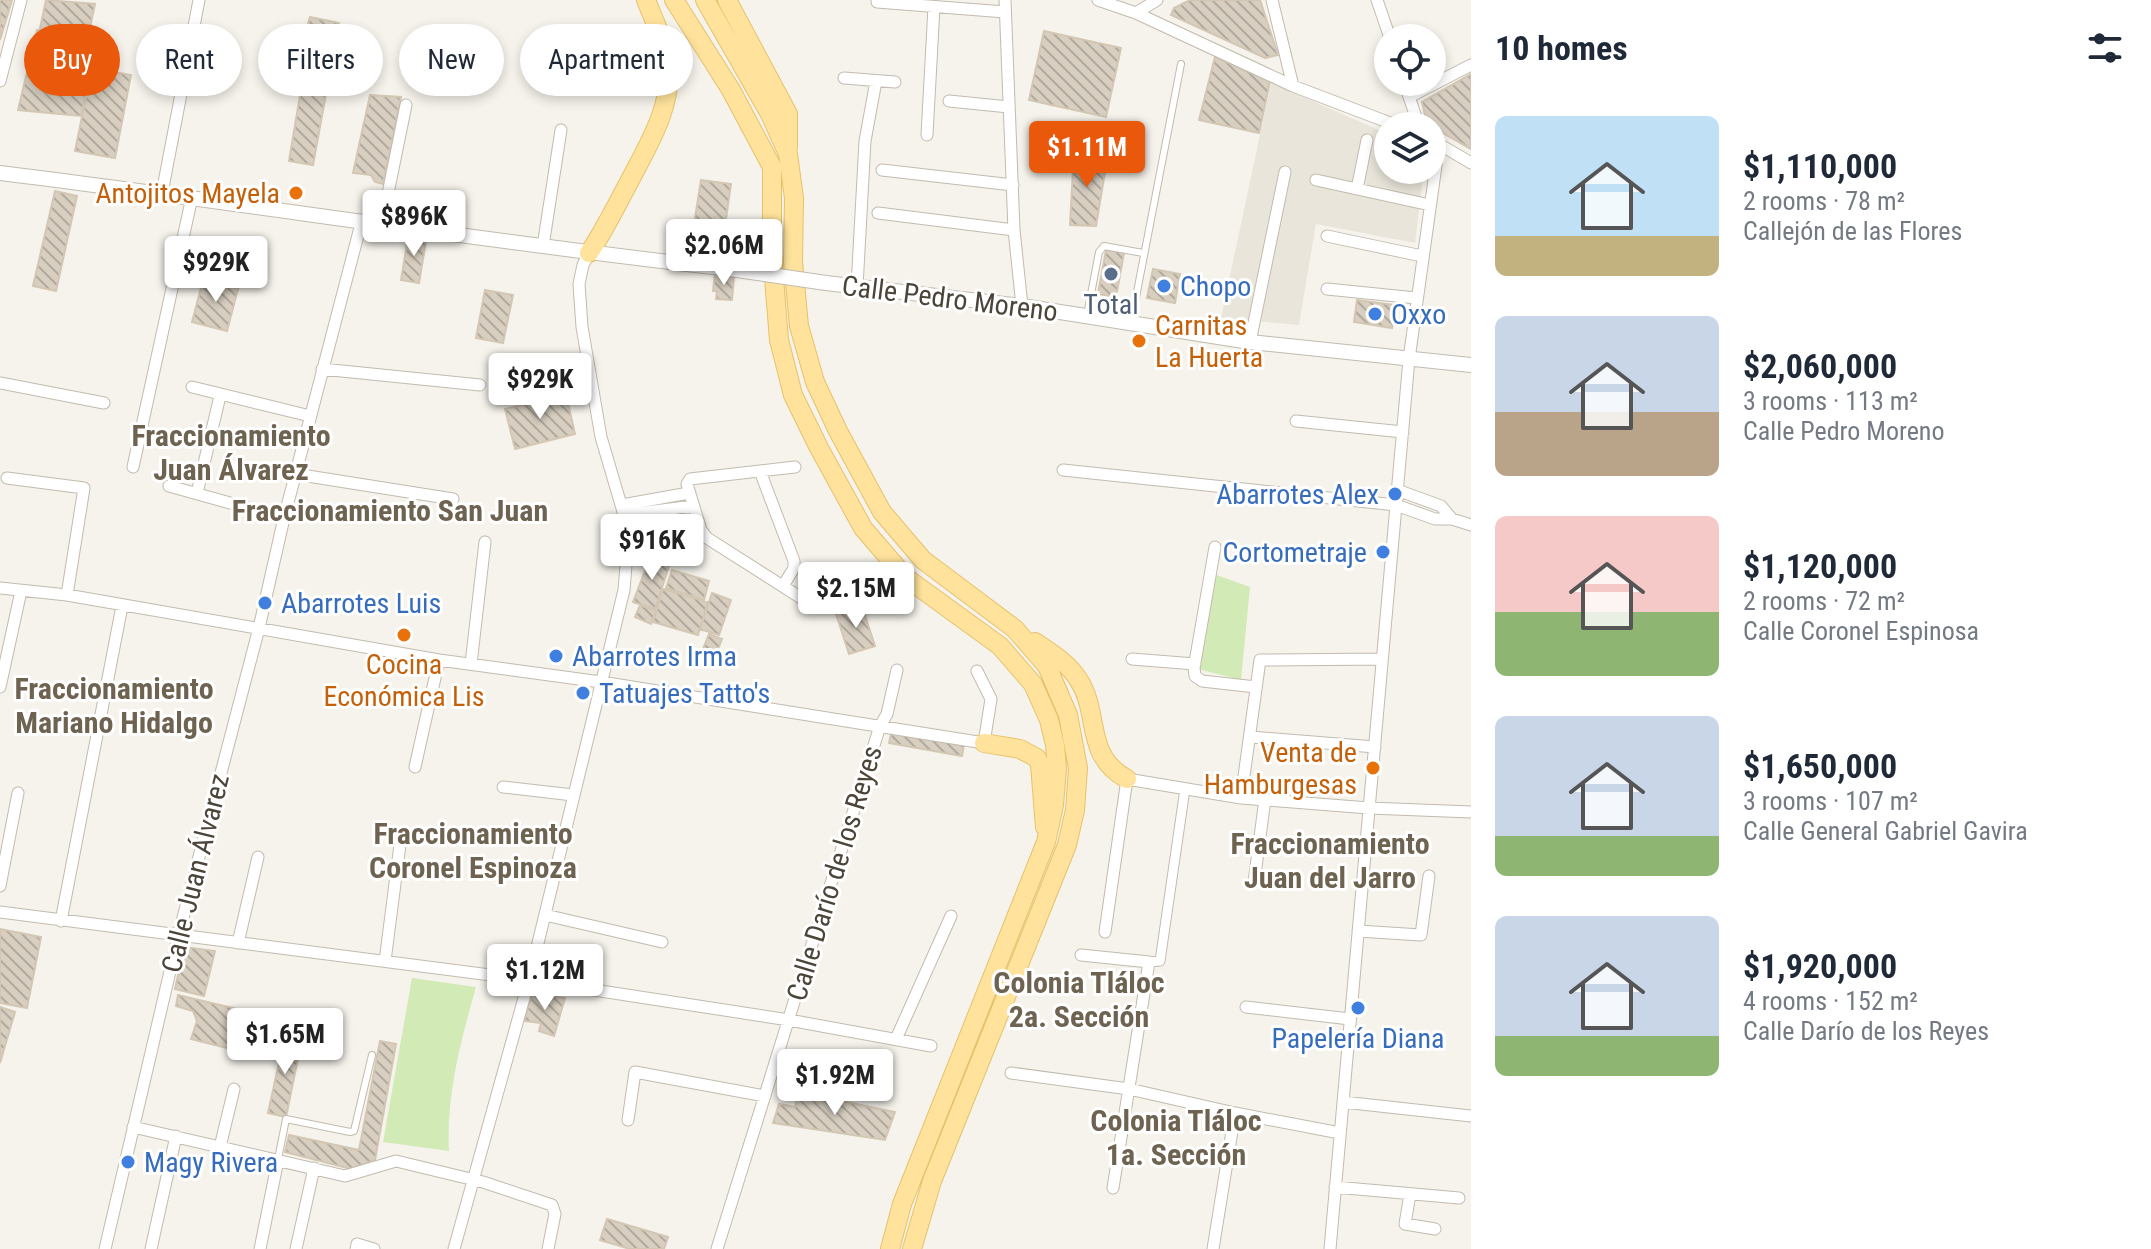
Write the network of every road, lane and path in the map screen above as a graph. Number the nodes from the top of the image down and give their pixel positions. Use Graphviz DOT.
graph roads {
  1 [pos="21,0"];
  2 [pos="199,0"];
  3 [pos="646,0"];
  4 [pos="674,0"];
  5 [pos="705,0"];
  6 [pos="727,0"];
  7 [pos="1157,0"];
  8 [pos="1272,0"];
  9 [pos="1377,0"];
  10 [pos="1102,1"];
  11 [pos="877,2"];
  12 [pos="1005,6"];
  13 [pos="934,7"];
  14 [pos="1136,13"];
  15 [pos="1385,24"];
  16 [pos="3,54"];
  17 [pos="1181,64"];
  18 [pos="1471,65"];
  19 [pos="844,78"];
  20 [pos="0,81"];
  21 [pos="876,81"];
  22 [pos="895,82"];
  23 [pos="1293,86"];
  24 [pos="1409,97"];
  25 [pos="949,101"];
  26 [pos="406,105"];
  27 [pos="1009,107"];
  28 [pos="1414,112"];
  29 [pos="1374,117"];
  30 [pos="561,130"];
  31 [pos="927,135"];
  32 [pos="1367,140"];
  33 [pos="1446,148"];
  34 [pos="788,154"];
  35 [pos="1471,163"];
  36 [pos="882,170"];
  37 [pos="1285,172"];
  38 [pos="0,173"];
  39 [pos="1316,180"];
  40 [pos="1432,184"];
  41 [pos="1013,185"];
  42 [pos="1357,189"];
  43 [pos="162,193"];
  44 [pos="192,197"];
  45 [pos="1430,205"];
  46 [pos="878,213"];
  47 [pos="362,220"];
  48 [pos="382,223"];
  49 [pos="1014,230"];
  50 [pos="1327,236"];
  51 [pos="543,246"];
  52 [pos="589,253"];
  53 [pos="1143,253"];
  54 [pos="1422,256"];
  55 [pos="857,287"];
  56 [pos="1327,289"];
  57 [pos="1416,298"];
  58 [pos="1022,306"];
  59 [pos="1087,315"];
  60 [pos="1131,323"];
  61 [pos="1250,342"];
  62 [pos="1409,359"];
  63 [pos="1471,365"];
  64 [pos="322,369"];
  65 [pos="0,383"];
  66 [pos="480,385"];
  67 [pos="192,387"];
  68 [pos="220,396"];
  69 [pos="104,403"];
  70 [pos="310,416"];
  71 [pos="1296,421"];
  72 [pos="1403,432"];
  73 [pos="133,467"];
  74 [pos="795,467"];
  75 [pos="1063,470"];
  76 [pos="760,471"];
  77 [pos="295,474"];
  78 [pos="7,478"];
  79 [pos="169,486"];
  80 [pos="1397,490"];
  81 [pos="197,493"];
  82 [pos="689,493"];
  83 [pos="453,499"];
  84 [pos="1396,505"];
  85 [pos="693,506"];
  86 [pos="623,510"];
  87 [pos="284,518"];
  88 [pos="1452,519"];
  89 [pos="1471,525"];
  90 [pos="485,542"];
  91 [pos="1215,547"];
  92 [pos="783,586"];
  93 [pos="0,588"];
  94 [pos="21,591"];
  95 [pos="67,595"];
  96 [pos="809,603"];
  97 [pos="122,606"];
  98 [pos="259,628"];
  99 [pos="1015,629"];
  100 [pos="1132,659"];
  101 [pos="1382,659"];
  102 [pos="439,660"];
  103 [pos="471,664"];
  104 [pos="1195,664"];
  105 [pos="897,670"];
  106 [pos="977,671"];
  107 [pos="601,682"];
  108 [pos="0,687"];
  109 [pos="1256,687"];
  110 [pos="880,726"];
  111 [pos="1251,737"];
  112 [pos="984,743"];
  113 [pos="1375,747"];
  114 [pos="415,767"];
  115 [pos="1127,779"];
  116 [pos="503,787"];
  117 [pos="1185,789"];
  118 [pos="18,793"];
  119 [pos="573,795"];
  120 [pos="1241,798"];
  121 [pos="1265,799"];
  122 [pos="1369,808"];
  123 [pos="1471,812"];
  124 [pos="401,837"];
  125 [pos="1046,842"];
  126 [pos="258,857"];
  127 [pos="1429,876"];
  128 [pos="1254,882"];
  129 [pos="0,886"];
  130 [pos="0,912"];
  131 [pos="545,915"];
  132 [pos="951,916"];
  133 [pos="61,921"];
  134 [pos="1358,931"];
  135 [pos="1105,932"];
  136 [pos="179,933"];
  137 [pos="662,942"];
  138 [pos="238,943"];
  139 [pos="1081,955"];
  140 [pos="385,961"];
  141 [pos="1149,962"];
  142 [pos="529,980"];
  143 [pos="1246,1007"];
  144 [pos="1350,1019"];
  145 [pos="789,1020"];
  146 [pos="896,1039"];
  147 [pos="931,1046"];
  148 [pos="372,1055"];
  149 [pos="1011,1073"];
  150 [pos="234,1089"];
  151 [pos="1129,1089"];
  152 [pos="765,1096"];
  153 [pos="1343,1102"];
  154 [pos="1235,1113"];
  155 [pos="1471,1116"];
  156 [pos="628,1120"];
  157 [pos="133,1127"];
  158 [pos="1340,1133"];
  159 [pos="176,1136"];
  160 [pos="220,1147"];
  161 [pos="278,1160"];
  162 [pos="314,1168"];
  163 [pos="474,1180"];
  164 [pos="1335,1187"];
  165 [pos="1113,1188"];
  166 [pos="1410,1194"];
  167 [pos="1459,1198"];
  168 [pos="1435,1229"];
  169 [pos="105,1249"];
  170 [pos="151,1249"];
  171 [pos="260,1249"];
  172 [pos="296,1249"];
  173 [pos="356,1249"];
  174 [pos="374,1249"];
  175 [pos="454,1249"];
  176 [pos="548,1249"];
  177 [pos="717,1249"];
  178 [pos="890,1249"];
  179 [pos="912,1249"];
  180 [pos="1213,1249"];
  181 [pos="1330,1249"];
  1 -- 16 [label="street"];
  2 -- 43 [label="street"];
  3 -- 52 [label="main road"];
  4 -- 125 [label="main road"];
  5 -- 34 [label="main road"];
  6 -- 34 [label="main road"];
  7 -- 14 [label="street"];
  8 -- 23 [label="street"];
  9 -- 15 [label="street"];
  10 -- 14 [label="street"];
  11 -- 13 [label="street"];
  12 -- 13 [label="street"];
  12 -- 27 [label="street"];
  13 -- 31 [label="street"];
  14 -- 23 [label="street"];
  16 -- 20 [label="street"];
  17 -- 53 [label="lane"];
  18 -- 24 [label="street"];
  19 -- 21 [label="street"];
  21 -- 22 [label="street"];
  21 -- 55 [label="street"];
  23 -- 29 [label="street"];
  24 -- 28 [label="street"];
  25 -- 27 [label="street"];
  26 -- 48 [label="street"];
  27 -- 41 [label="street"];
  30 -- 51 [label="street"];
  32 -- 42 [label="street"];
  33 -- 35 [label="street"];
  34 -- 99 [label="main road"];
  36 -- 41 [label="street"];
  37 -- 61 [label="street"];
  38 -- 43 [label="street, Calle Pedro Moreno"];
  39 -- 42 [label="street"];
  40 -- 45 [label="street"];
  41 -- 49 [label="street"];
  42 -- 45 [label="street"];
  43 -- 44 [label="street, Calle Pedro Moreno"];
  44 -- 47 [label="street, Calle Pedro Moreno"];
  44 -- 73 [label="street"];
  45 -- 54 [label="street"];
  46 -- 49 [label="street"];
  47 -- 48 [label="street, Calle Pedro Moreno"];
  47 -- 64 [label="street, Calle Juan Álvarez"];
  48 -- 51 [label="street, Calle Pedro Moreno"];
  49 -- 58 [label="street"];
  50 -- 54 [label="street"];
  51 -- 52 [label="street, Calle Pedro Moreno"];
  52 -- 55 [label="street, Calle Pedro Moreno, bridge"];
  52 -- 86 [label="street"];
  53 -- 59 [label="lane"];
  53 -- 60 [label="lane"];
  54 -- 57 [label="street"];
  55 -- 58 [label="street, Calle Pedro Moreno"];
  56 -- 57 [label="street"];
  57 -- 62 [label="street"];
  58 -- 59 [label="street, Calle Pedro Moreno"];
  59 -- 60 [label="street, Calle Pedro Moreno"];
  60 -- 61 [label="street, Calle Pedro Moreno"];
  61 -- 62 [label="street, Calle Pedro Moreno"];
  62 -- 63 [label="street, Calle Pedro Moreno"];
  62 -- 72 [label="street"];
  64 -- 66 [label="street"];
  64 -- 70 [label="street, Calle Juan Álvarez"];
  65 -- 69 [label="street"];
  67 -- 68 [label="street"];
  68 -- 70 [label="street"];
  68 -- 81 [label="street"];
  70 -- 77 [label="street, Calle Juan Álvarez"];
  71 -- 72 [label="street"];
  72 -- 80 [label="street"];
  74 -- 76 [label="street"];
  75 -- 84 [label="street"];
  76 -- 82 [label="street"];
  76 -- 92 [label="street"];
  77 -- 83 [label="street"];
  77 -- 87 [label="street, Calle Juan Álvarez"];
  78 -- 95 [label="street"];
  79 -- 81 [label="street"];
  80 -- 84 [label="street"];
  80 -- 88 [label="street"];
  81 -- 87 [label="street"];
  82 -- 85 [label="street"];
  82 -- 86 [label="street"];
  84 -- 88 [label="street"];
  84 -- 101 [label="street"];
  85 -- 86 [label="street"];
  85 -- 92 [label="street"];
  86 -- 107 [label="street"];
  87 -- 98 [label="street, Calle Juan Álvarez"];
  88 -- 89 [label="street"];
  90 -- 103 [label="street"];
  91 -- 104 [label="street"];
  92 -- 96 [label="street"];
  93 -- 94 [label="street"];
  94 -- 95 [label="street"];
  94 -- 108 [label="street"];
  95 -- 97 [label="street"];
  97 -- 98 [label="street"];
  97 -- 133 [label="street"];
  98 -- 102 [label="street"];
  98 -- 136 [label="street, Calle Juan Álvarez"];
  99 -- 115 [label="main road"];
  99 -- 179 [label="main road"];
  100 -- 104 [label="street"];
  101 -- 109 [label="street"];
  101 -- 113 [label="street"];
  102 -- 103 [label="street"];
  102 -- 114 [label="street"];
  103 -- 107 [label="street"];
  104 -- 109 [label="street"];
  105 -- 110 [label="street, Calle Darío de los Reyes"];
  106 -- 112 [label="street"];
  107 -- 110 [label="street"];
  107 -- 119 [label="street"];
  109 -- 111 [label="street"];
  110 -- 112 [label="street"];
  110 -- 145 [label="street, Calle Darío de los Reyes"];
  111 -- 113 [label="street"];
  111 -- 120 [label="street"];
  112 -- 125 [label="main road"];
  113 -- 122 [label="street"];
  115 -- 117 [label="street"];
  115 -- 135 [label="street"];
  116 -- 119 [label="street"];
  117 -- 120 [label="street"];
  117 -- 141 [label="street"];
  118 -- 129 [label="street"];
  119 -- 131 [label="street"];
  120 -- 121 [label="street"];
  121 -- 122 [label="street"];
  121 -- 128 [label="street"];
  122 -- 123 [label="street"];
  122 -- 134 [label="street"];
  124 -- 140 [label="street"];
  125 -- 178 [label="main road"];
  126 -- 138 [label="street"];
  127 -- 134 [label="street"];
  130 -- 133 [label="street"];
  131 -- 137 [label="street"];
  131 -- 142 [label="street"];
  132 -- 146 [label="street"];
  133 -- 136 [label="street"];
  134 -- 144 [label="street"];
  136 -- 138 [label="street"];
  136 -- 157 [label="street, Calle Juan Álvarez"];
  138 -- 140 [label="street"];
  139 -- 141 [label="street"];
  140 -- 142 [label="street"];
  141 -- 151 [label="street"];
  142 -- 145 [label="street"];
  142 -- 163 [label="street"];
  143 -- 144 [label="street"];
  144 -- 153 [label="street"];
  145 -- 146 [label="street"];
  145 -- 152 [label="street, Calle Darío de los Reyes"];
  146 -- 147 [label="street"];
  148 -- 161 [label="lane"];
  149 -- 151 [label="street"];
  150 -- 160 [label="street"];
  151 -- 154 [label="street"];
  151 -- 165 [label="street"];
  152 -- 156 [label="street"];
  152 -- 177 [label="street, Calle Darío de los Reyes"];
  153 -- 155 [label="street"];
  153 -- 158 [label="street"];
  154 -- 158 [label="street"];
  154 -- 180 [label="street"];
  157 -- 159 [label="street"];
  157 -- 169 [label="street, Calle Juan Álvarez"];
  158 -- 164 [label="street"];
  159 -- 160 [label="street"];
  159 -- 170 [label="street"];
  160 -- 161 [label="street"];
  161 -- 162 [label="street"];
  161 -- 171 [label="street"];
  162 -- 163 [label="street"];
  162 -- 172 [label="street"];
  163 -- 175 [label="street"];
  163 -- 176 [label="street"];
  164 -- 166 [label="street"];
  164 -- 181 [label="street"];
  166 -- 167 [label="street"];
  166 -- 168 [label="street"];
  173 -- 174 [label="street"];
}
